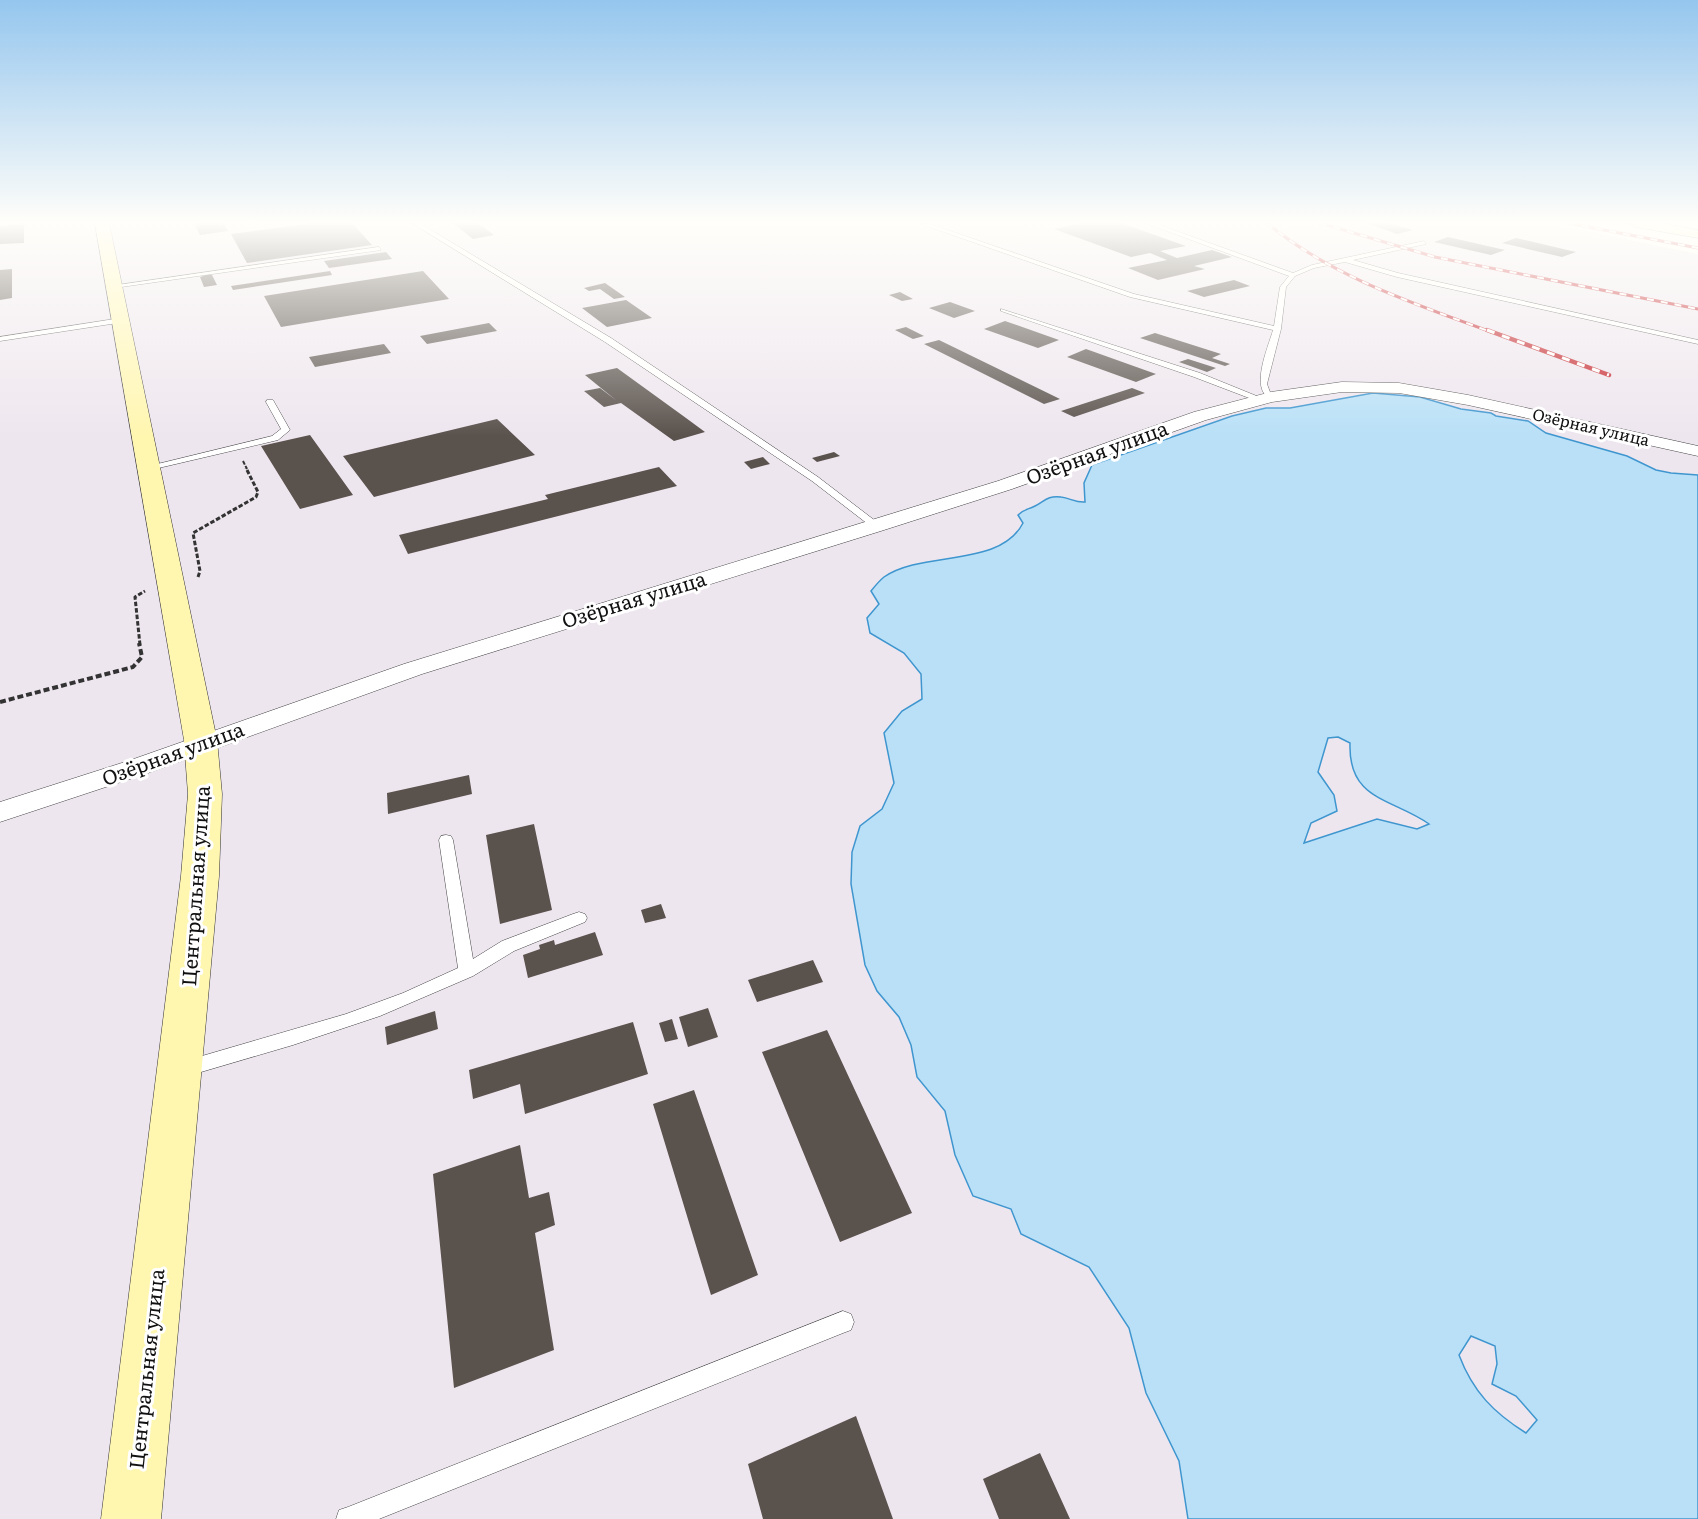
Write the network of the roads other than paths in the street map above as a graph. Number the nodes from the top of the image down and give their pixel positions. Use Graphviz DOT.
graph roads {
  1 [pos="116,294"];
  2 [pos="162,294"];
  3 [pos="532,294"];
  4 [pos="1126,294"];
  5 [pos="1282,294"];
  6 [pos="1482,294"];
  7 [pos="118,303"];
  8 [pos="1003,310"];
  9 [pos="1277,329"];
  10 [pos="0,339"];
  11 [pos="1698,342"];
  12 [pos="1265,398"];
  13 [pos="270,402"];
  14 [pos="1698,451"];
  15 [pos="150,467"];
  16 [pos="877,526"];
  17 [pos="201,744"];
  18 [pos="0,812"];
  19 [pos="446,840"];
  20 [pos="579,918"];
  21 [pos="467,971"];
  22 [pos="179,1071"];
  23 [pos="843,1322"];
  24 [pos="131,1519"];
  25 [pos="348,1519"];
  1 -- 7 [label="street, Центральная улица"];
  2 -- 7 [label="lane"];
  3 -- 16 [label="lane"];
  4 -- 9 [label="lane"];
  5 -- 9 [label="lane"];
  6 -- 11 [label="lane"];
  7 -- 10 [label="lane"];
  7 -- 15 [label="street, Центральная улица"];
  8 -- 12 [label="lane"];
  9 -- 12 [label="lane"];
  12 -- 14 [label="street, Озёрная улица"];
  12 -- 16 [label="street, Озёрная улица"];
  13 -- 15 [label="lane"];
  15 -- 17 [label="street, Центральная улица"];
  16 -- 17 [label="street, Озёрная улица"];
  17 -- 18 [label="street, Озёрная улица"];
  17 -- 22 [label="street, Центральная улица"];
  19 -- 21 [label="lane"];
  20 -- 21 [label="lane"];
  21 -- 22 [label="lane"];
  22 -- 24 [label="street, Центральная улица"];
  23 -- 25 [label="lane"];
}
